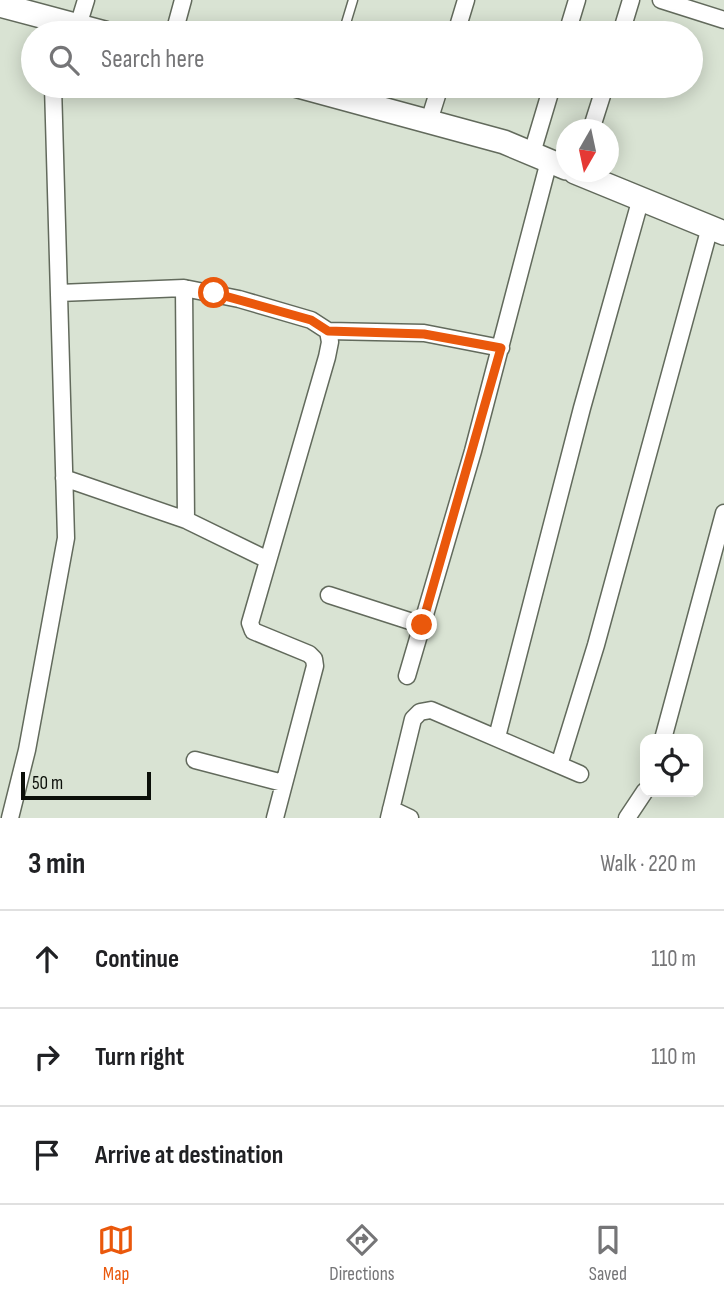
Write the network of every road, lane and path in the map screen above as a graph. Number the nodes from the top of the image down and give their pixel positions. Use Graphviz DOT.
graph roads {
  1 [pos="86,0"];
  2 [pos="183,0"];
  3 [pos="352,0"];
  4 [pos="466,0"];
  5 [pos="577,0"];
  6 [pos="631,0"];
  7 [pos="661,0"];
  8 [pos="0,5"];
  9 [pos="718,12"];
  10 [pos="39,21"];
  11 [pos="80,21"];
  12 [pos="177,21"];
  13 [pos="346,21"];
  14 [pos="460,21"];
  15 [pos="571,21"];
  16 [pos="625,21"];
  17 [pos="53,98"];
  18 [pos="354,98"];
  19 [pos="436,98"];
  20 [pos="554,98"];
  21 [pos="601,98"];
  22 [pos="557,119"];
  23 [pos="594,119"];
  24 [pos="429,121"];
  25 [pos="556,163"];
  26 [pos="558,182"];
  27 [pos="602,182"];
  28 [pos="641,198"];
  29 [pos="717,230"];
  30 [pos="184,288"];
  31 [pos="59,293"];
  32 [pos="328,331"];
  33 [pos="501,348"];
  34 [pos="64,478"];
  35 [pos="724,513"];
  36 [pos="186,520"];
  37 [pos="268,560"];
  38 [pos="329,595"];
  39 [pos="422,625"];
  40 [pos="407,676"];
  41 [pos="664,734"];
  42 [pos="497,737"];
  43 [pos="195,760"];
  44 [pos="559,765"];
  45 [pos="580,774"];
  46 [pos="283,783"];
  47 [pos="642,797"];
  48 [pos="390,814"];
  49 [pos="10,818"];
  50 [pos="275,818"];
  51 [pos="410,818"];
  52 [pos="627,818"];
  1 -- 11 [label="street"];
  2 -- 12 [label="street"];
  3 -- 13 [label="lane"];
  4 -- 14 [label="street"];
  5 -- 15 [label="street"];
  6 -- 16 [label="street"];
  7 -- 9 [label="street"];
  8 -- 10 [label="main road"];
  17 -- 31 [label="street"];
  18 -- 24 [label="main road"];
  19 -- 24 [label="street"];
  20 -- 22 [label="street"];
  21 -- 23 [label="street"];
  24 -- 25 [label="main road"];
  26 -- 33 [label="street"];
  27 -- 28 [label="main road"];
  28 -- 29 [label="main road"];
  28 -- 42 [label="street"];
  29 -- 44 [label="street"];
  30 -- 31 [label="street"];
  30 -- 32 [label="street"];
  30 -- 36 [label="street"];
  31 -- 34 [label="street"];
  32 -- 33 [label="street"];
  32 -- 37 [label="street"];
  33 -- 39 [label="street"];
  34 -- 36 [label="street"];
  34 -- 49 [label="street"];
  35 -- 41 [label="street"];
  36 -- 37 [label="street"];
  37 -- 46 [label="street"];
  38 -- 39 [label="street"];
  39 -- 40 [label="street"];
  42 -- 44 [label="street"];
  42 -- 48 [label="street"];
  43 -- 46 [label="street"];
  44 -- 45 [label="street"];
  46 -- 50 [label="street"];
  47 -- 52 [label="street"];
  48 -- 51 [label="street"];
}
